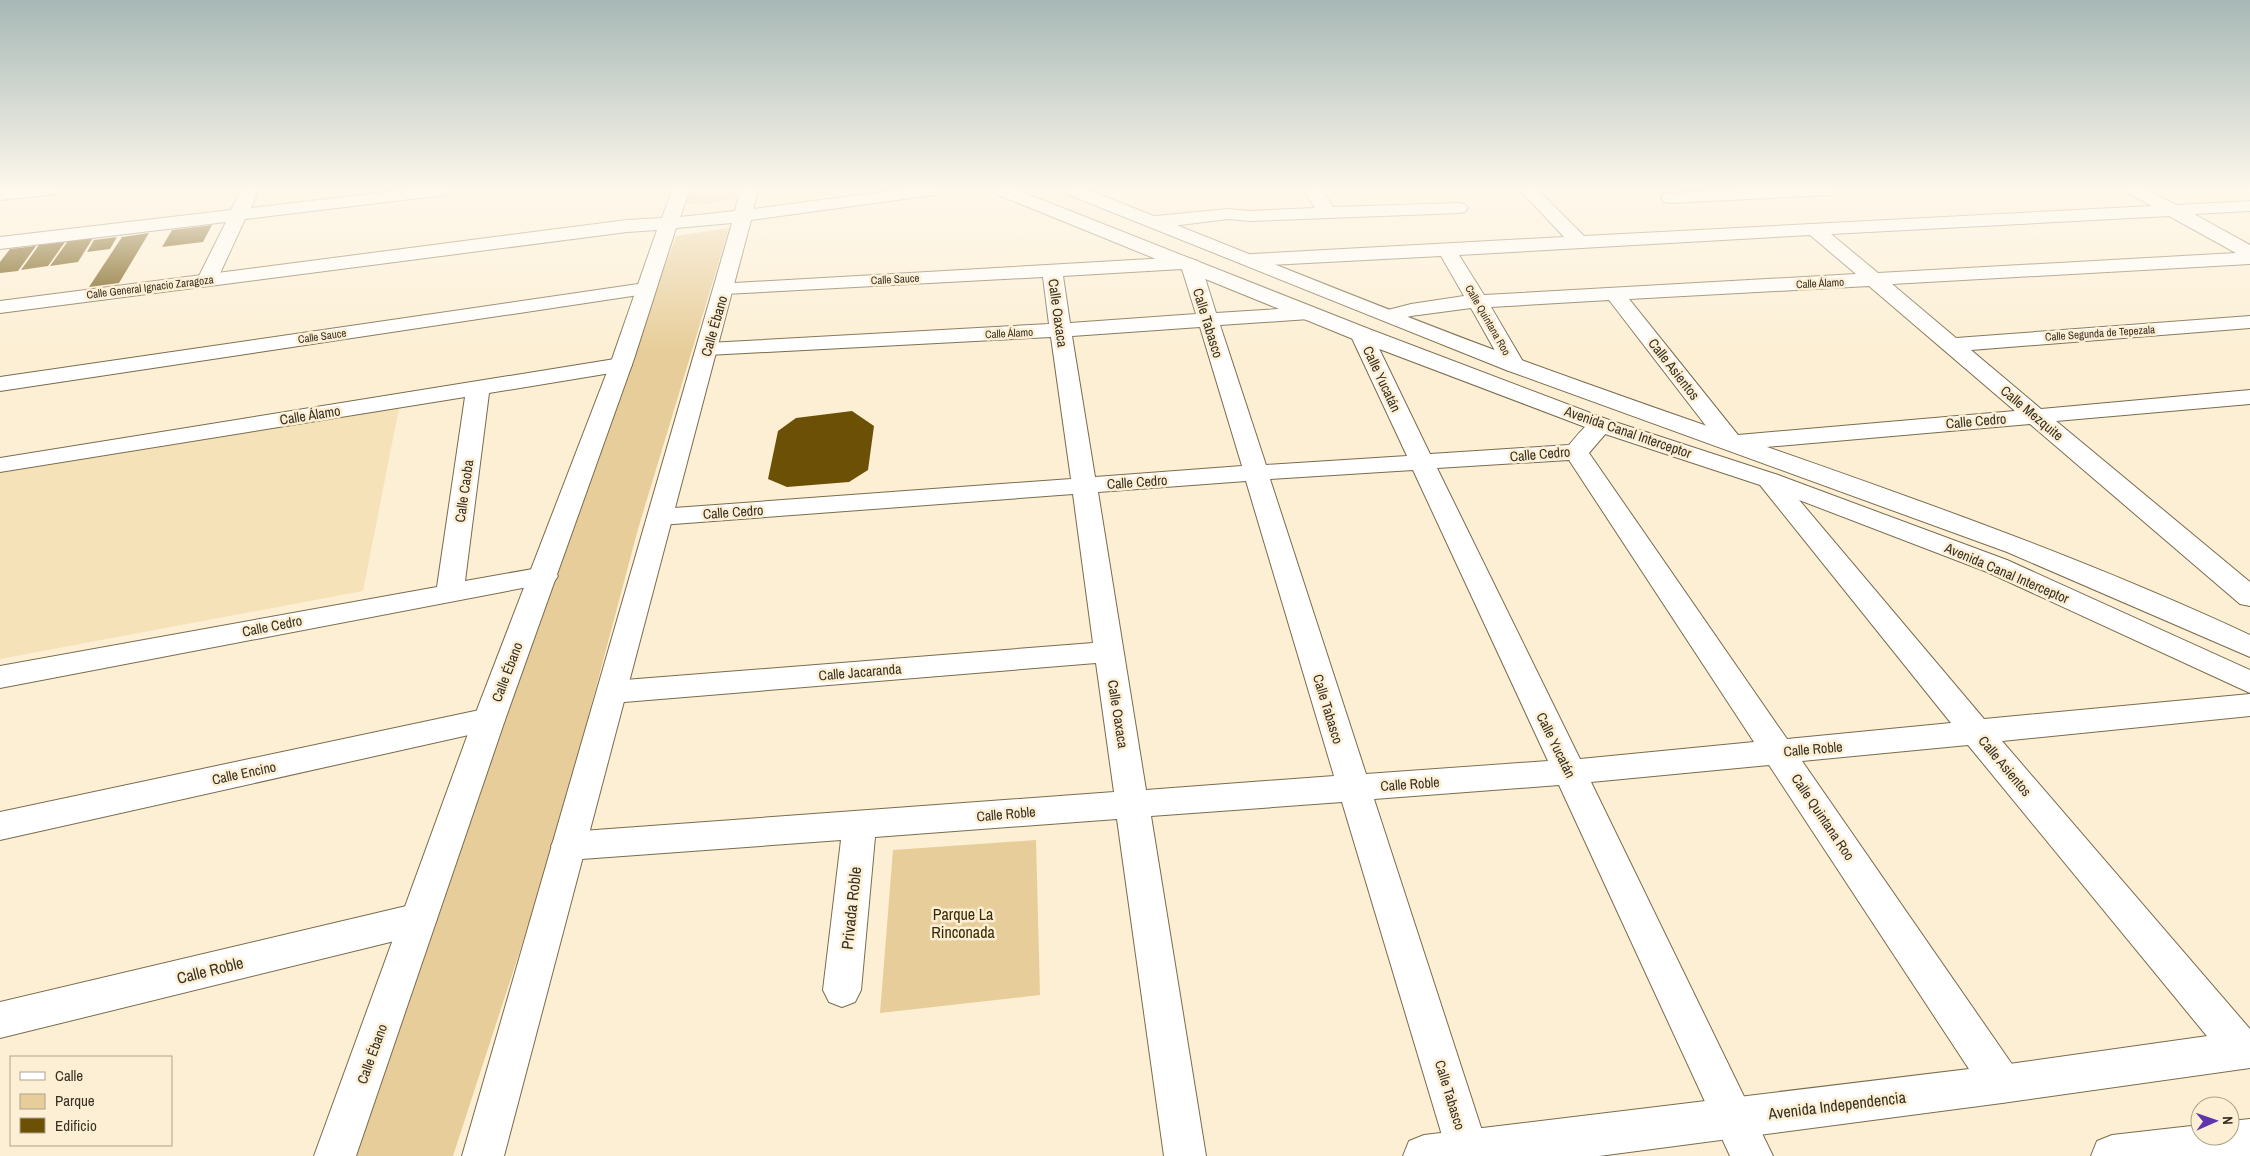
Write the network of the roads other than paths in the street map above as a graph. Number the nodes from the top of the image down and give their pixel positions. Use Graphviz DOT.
graph roads {
  1 [pos="224,244"];
  2 [pos="487,244"];
  3 [pos="662,244"];
  4 [pos="735,244"];
  5 [pos="1157,244"];
  6 [pos="1180,244"];
  7 [pos="1203,244"];
  8 [pos="1547,244"];
  9 [pos="1831,244"];
  10 [pos="2235,244"];
  11 [pos="1447,250"];
  12 [pos="2250,252"];
  13 [pos="1195,257"];
  14 [pos="2250,258"];
  15 [pos="1252,260"];
  16 [pos="1052,271"];
  17 [pos="207,280"];
  18 [pos="1874,280"];
  19 [pos="1240,285"];
  20 [pos="725,288"];
  21 [pos="645,289"];
  22 [pos="1615,295"];
  23 [pos="1478,302"];
  24 [pos="0,306"];
  25 [pos="1310,313"];
  26 [pos="1391,315"];
  27 [pos="1206,320"];
  28 [pos="2250,322"];
  29 [pos="1060,330"];
  30 [pos="1361,334"];
  31 [pos="1951,344"];
  32 [pos="1397,347"];
  33 [pos="708,349"];
  34 [pos="620,365"];
  35 [pos="1514,365"];
  36 [pos="0,384"];
  37 [pos="478,389"];
  38 [pos="2250,397"];
  39 [pos="2035,416"];
  40 [pos="1601,425"];
  41 [pos="1732,443"];
  42 [pos="1576,452"];
  43 [pos="1420,463"];
  44 [pos="0,465"];
  45 [pos="1254,473"];
  46 [pos="1769,480"];
  47 [pos="1083,486"];
  48 [pos="660,517"];
  49 [pos="544,576"];
  50 [pos="450,592"];
  51 [pos="2250,597"];
  52 [pos="2250,646"];
  53 [pos="1109,652"];
  54 [pos="0,677"];
  55 [pos="2250,682"];
  56 [pos="612,692"];
  57 [pos="2250,705"];
  58 [pos="489,720"];
  59 [pos="1977,733"];
  60 [pos="1780,752"];
  61 [pos="1570,772"];
  62 [pos="1353,789"];
  63 [pos="1132,803"];
  64 [pos="0,826"];
  65 [pos="859,826"];
  66 [pos="568,846"];
  67 [pos="419,919"];
  68 [pos="842,990"];
  69 [pos="0,1020"];
  70 [pos="2247,1050"];
  71 [pos="2002,1084"];
  72 [pos="1735,1118"];
  73 [pos="2250,1140"];
  74 [pos="1468,1152"];
  75 [pos="335,1156"];
  76 [pos="483,1156"];
  77 [pos="1185,1156"];
  78 [pos="1424,1156"];
  79 [pos="1752,1156"];
  80 [pos="2112,1156"];
  1 -- 17 [label="street"];
  2 -- 17 [label="street, Calle General Ignacio Zaragoza"];
  3 -- 21 [label="street, Calle Ébano"];
  4 -- 20 [label="street, Calle Ébano"];
  5 -- 13 [label="street, Avenida Canal Interceptor"];
  6 -- 13 [label="street, Avenida Canal Interceptor"];
  7 -- 13 [label="street"];
  8 -- 11 [label="street"];
  9 -- 18 [label="street, Calle Mezquite"];
  10 -- 12 [label="street"];
  11 -- 15 [label="street"];
  11 -- 23 [label="street, Calle Quintana Roo"];
  13 -- 15 [label="street, Avenida Canal Interceptor"];
  13 -- 16 [label="street, Calle Sauce"];
  13 -- 19 [label="street, Avenida Canal Interceptor"];
  13 -- 27 [label="street, Calle Tabasco"];
  14 -- 18 [label="street, Calle Álamo"];
  15 -- 26 [label="street, Avenida Canal Interceptor"];
  16 -- 20 [label="street, Calle Sauce"];
  16 -- 29 [label="street, Calle Oaxaca"];
  17 -- 24 [label="street, Calle General Ignacio Zaragoza"];
  18 -- 22 [label="street, Calle Álamo"];
  18 -- 31 [label="street, Calle Mezquite"];
  19 -- 25 [label="street, Avenida Canal Interceptor"];
  19 -- 26 [label="street, Calle Álamo"];
  20 -- 33 [label="street, Calle Ébano"];
  21 -- 34 [label="street, Calle Ébano"];
  21 -- 36 [label="street, Calle Sauce"];
  22 -- 23 [label="street, Calle Álamo"];
  22 -- 41 [label="street, Calle Asientos"];
  23 -- 26 [label="street, Calle Álamo"];
  23 -- 35 [label="street, Calle Quintana Roo"];
  25 -- 27 [label="street, Calle Álamo"];
  25 -- 30 [label="street, Avenida Canal Interceptor"];
  26 -- 35 [label="street, Avenida Canal Interceptor"];
  27 -- 29 [label="street, Calle Álamo"];
  27 -- 45 [label="street, Calle Tabasco"];
  28 -- 31 [label="street, Calle Segunda de Tepezala"];
  29 -- 33 [label="street, Calle Álamo"];
  29 -- 47 [label="street, Calle Oaxaca"];
  30 -- 32 [label="street, Avenida Canal Interceptor"];
  30 -- 43 [label="street, Calle Yucatán"];
  31 -- 39 [label="street, Calle Mezquite"];
  32 -- 35 [label="street"];
  32 -- 40 [label="street, Avenida Canal Interceptor"];
  33 -- 48 [label="street, Calle Ébano"];
  34 -- 37 [label="street, Calle Álamo"];
  34 -- 49 [label="street, Calle Ébano"];
  35 -- 41 [label="street, Avenida Canal Interceptor"];
  37 -- 44 [label="street, Calle Álamo"];
  37 -- 50 [label="street, Calle Caoba"];
  38 -- 39 [label="street, Calle Cedro"];
  39 -- 41 [label="street, Calle Cedro"];
  39 -- 51 [label="street, Calle Mezquite"];
  40 -- 42 [label="street, Calle Cedro"];
  40 -- 46 [label="street, Avenida Canal Interceptor"];
  41 -- 52 [label="street, Avenida Canal Interceptor"];
  42 -- 43 [label="street, Calle Cedro"];
  42 -- 60 [label="street, Calle Quintana Roo"];
  43 -- 45 [label="street, Calle Cedro"];
  43 -- 61 [label="street, Calle Yucatán"];
  45 -- 47 [label="street, Calle Cedro"];
  45 -- 62 [label="street, Calle Tabasco"];
  46 -- 55 [label="street, Avenida Canal Interceptor"];
  46 -- 59 [label="street, Calle Asientos"];
  47 -- 48 [label="street, Calle Cedro"];
  47 -- 53 [label="street, Calle Oaxaca"];
  48 -- 56 [label="street, Calle Ébano"];
  49 -- 50 [label="street, Calle Cedro"];
  49 -- 58 [label="street, Calle Ébano"];
  50 -- 54 [label="street, Calle Cedro"];
  53 -- 56 [label="street, Calle Jacaranda"];
  53 -- 63 [label="street, Calle Oaxaca"];
  56 -- 66 [label="street, Calle Ébano"];
  57 -- 59 [label="street, Calle Roble"];
  58 -- 64 [label="street, Calle Encino"];
  58 -- 67 [label="street, Calle Ébano"];
  59 -- 60 [label="street, Calle Roble"];
  59 -- 70 [label="street, Calle Asientos"];
  60 -- 61 [label="street, Calle Roble"];
  60 -- 71 [label="street, Calle Quintana Roo"];
  61 -- 62 [label="street, Calle Roble"];
  61 -- 72 [label="street, Calle Yucatán"];
  62 -- 63 [label="street, Calle Roble"];
  62 -- 74 [label="street, Calle Tabasco"];
  63 -- 65 [label="street, Calle Roble"];
  63 -- 77 [label="street, Calle Oaxaca"];
  65 -- 66 [label="street, Calle Roble"];
  65 -- 68 [label="street, Privada Roble"];
  66 -- 76 [label="street, Calle Ébano"];
  67 -- 69 [label="street, Calle Roble"];
  67 -- 75 [label="street, Calle Ébano"];
  70 -- 71 [label="street, Avenida Independencia"];
  71 -- 72 [label="street, Avenida Independencia"];
  72 -- 74 [label="street, Avenida Independencia"];
  72 -- 79 [label="street, Calle Yucatán"];
  73 -- 80 [label="street"];
  74 -- 78 [label="street, Avenida Independencia"];
}
